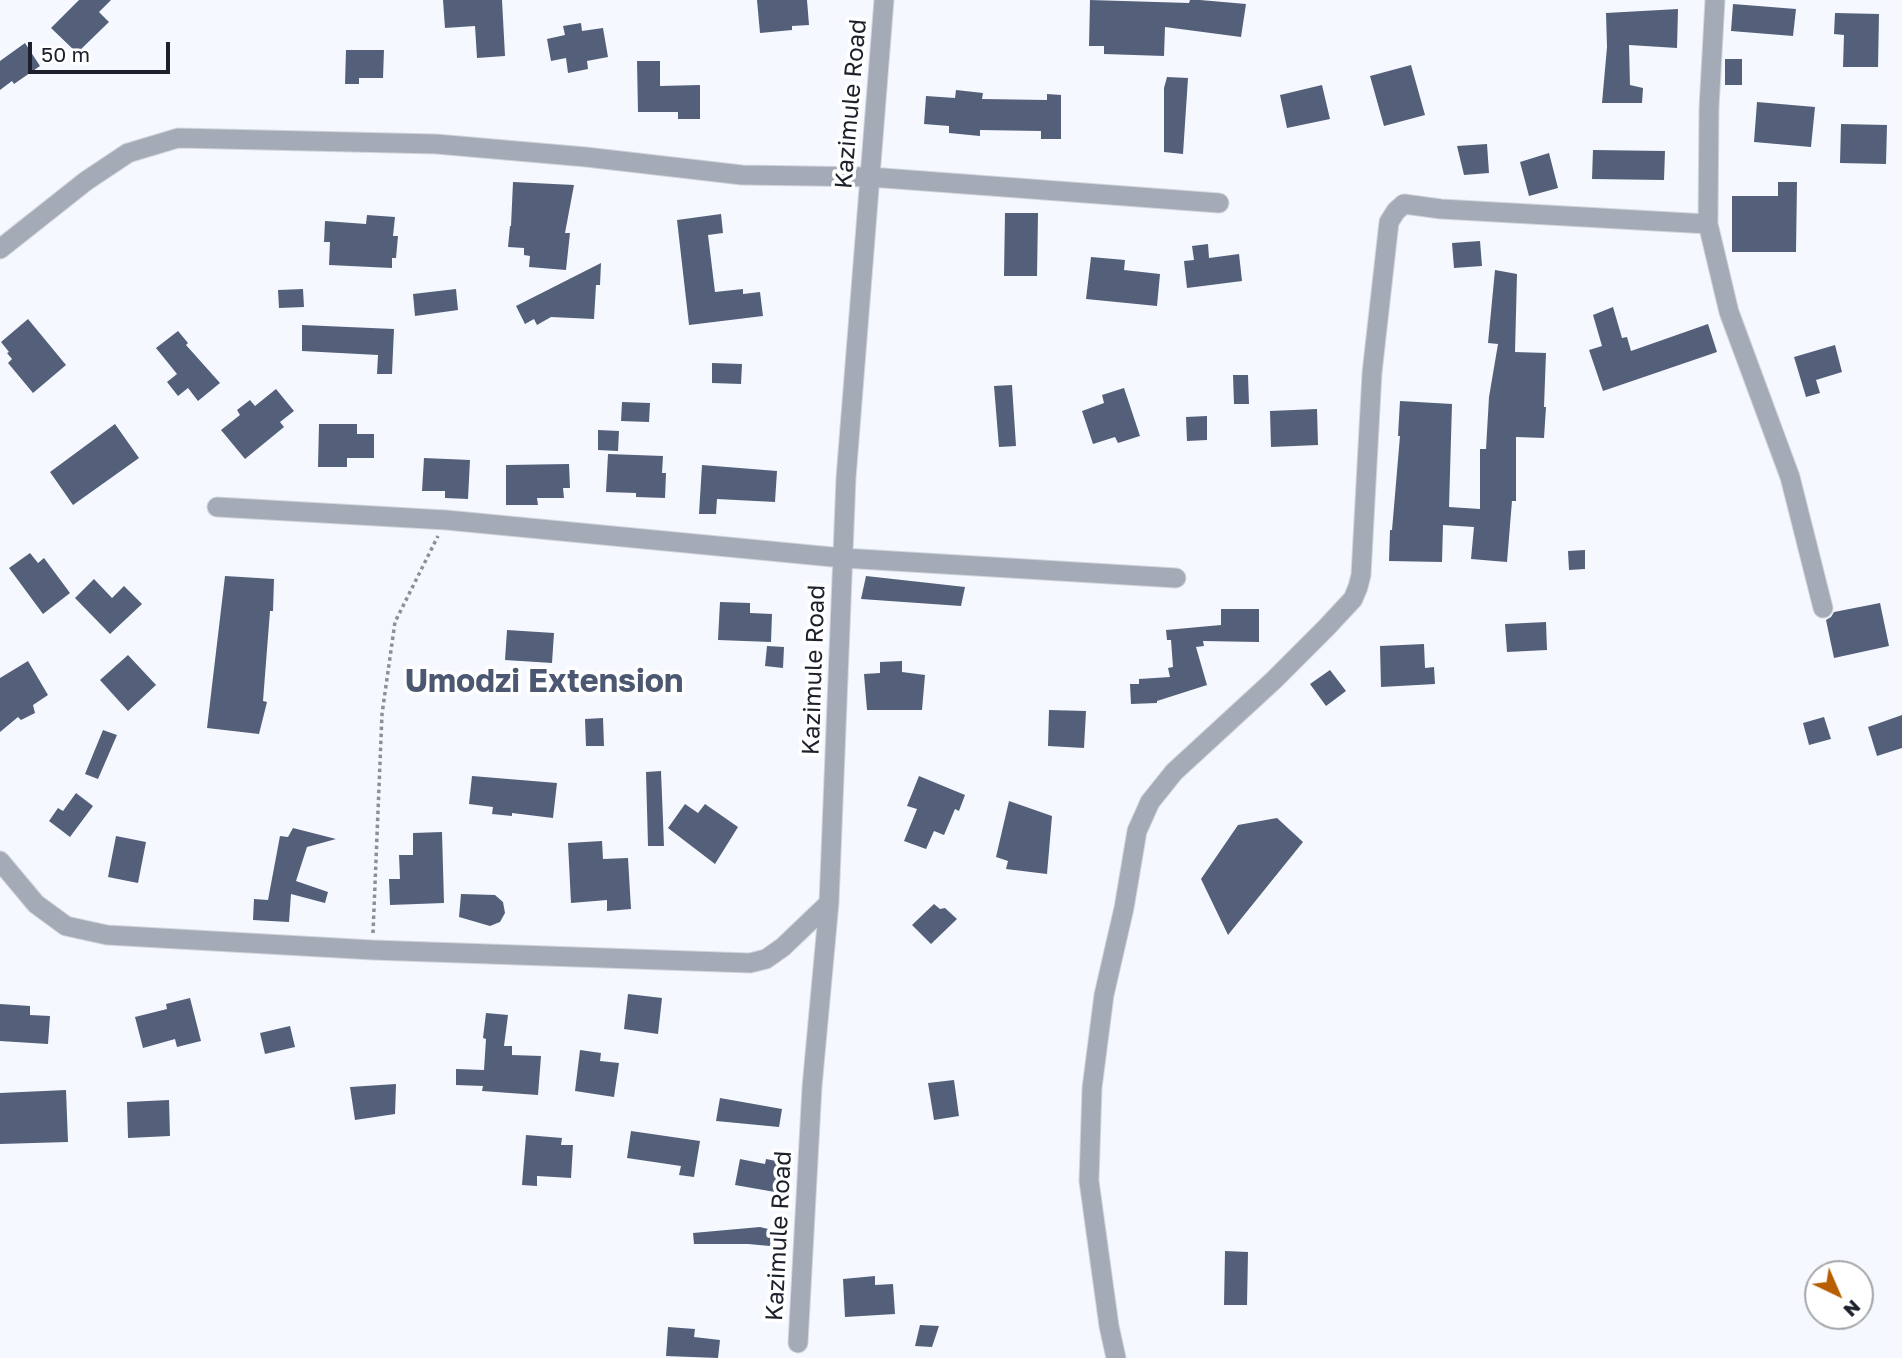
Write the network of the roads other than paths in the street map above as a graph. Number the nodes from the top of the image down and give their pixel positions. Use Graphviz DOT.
graph roads {
  1 [pos="884,0"];
  2 [pos="1714,0"];
  3 [pos="870,177"];
  4 [pos="1219,203"];
  5 [pos="1708,224"];
  6 [pos="0,249"];
  7 [pos="218,507"];
  8 [pos="843,558"];
  9 [pos="1177,578"];
  10 [pos="1824,608"];
  11 [pos="0,861"];
  12 [pos="829,903"];
  13 [pos="798,1343"];
  14 [pos="1116,1358"];
  1 -- 3 [label="street, Kazimule Road"];
  2 -- 5 [label="street"];
  3 -- 4 [label="street"];
  3 -- 6 [label="street"];
  3 -- 8 [label="street, Kazimule Road"];
  5 -- 10 [label="street"];
  5 -- 14 [label="street"];
  7 -- 8 [label="street"];
  8 -- 9 [label="street"];
  8 -- 12 [label="street, Kazimule Road"];
  11 -- 12 [label="street"];
  12 -- 13 [label="street, Kazimule Road"];
}
